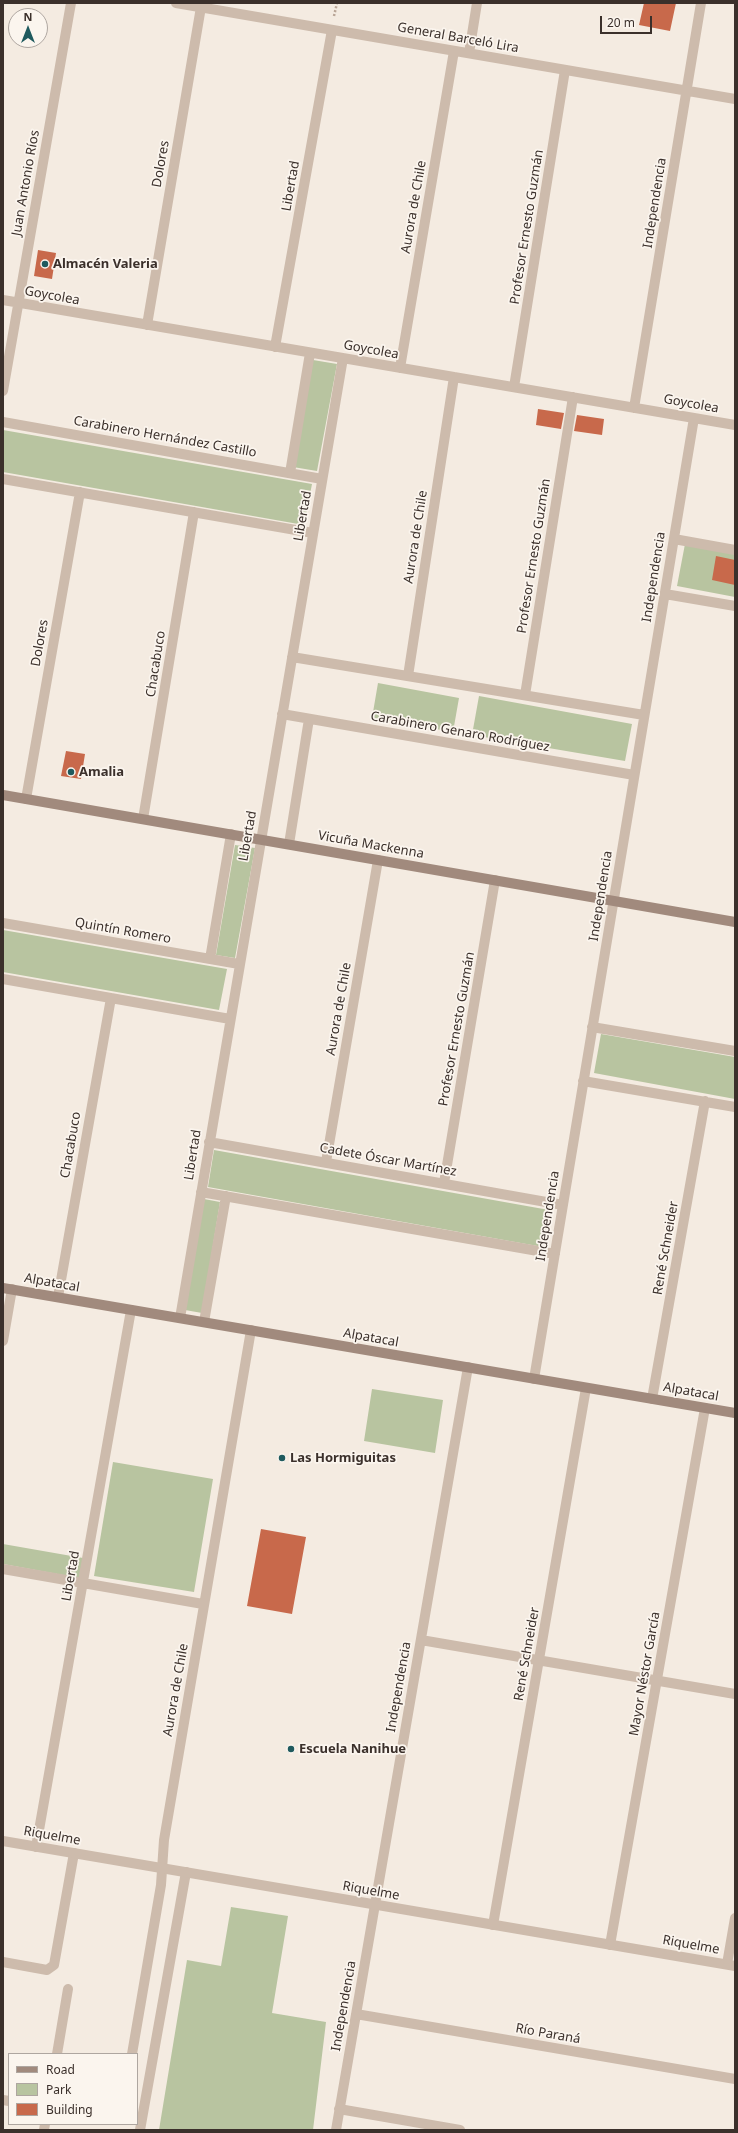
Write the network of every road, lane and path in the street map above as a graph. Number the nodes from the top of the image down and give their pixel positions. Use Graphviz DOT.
graph roads {
  1 [pos="72,3"];
  2 [pos="176,3"];
  3 [pos="477,3"];
  4 [pos="701,3"];
  5 [pos="201,7"];
  6 [pos="332,30"];
  7 [pos="454,51"];
  8 [pos="469,53"];
  9 [pos="565,70"];
  10 [pos="686,90"];
  11 [pos="735,99"];
  12 [pos="3,300"];
  13 [pos="18,303"];
  14 [pos="147,325"];
  15 [pos="275,347"];
  16 [pos="310,353"];
  17 [pos="343,358"];
  18 [pos="400,368"];
  19 [pos="454,377"];
  20 [pos="514,387"];
  21 [pos="3,391"];
  22 [pos="573,397"];
  23 [pos="634,408"];
  24 [pos="694,418"];
  25 [pos="3,422"];
  26 [pos="735,425"];
  27 [pos="290,473"];
  28 [pos="3,479"];
  29 [pos="322,479"];
  30 [pos="80,492"];
  31 [pos="194,512"];
  32 [pos="313,533"];
  33 [pos="674,539"];
  34 [pos="735,550"];
  35 [pos="665,594"];
  36 [pos="735,606"];
  37 [pos="292,657"];
  38 [pos="408,676"];
  39 [pos="525,695"];
  40 [pos="282,714"];
  41 [pos="644,715"];
  42 [pos="309,719"];
  43 [pos="634,775"];
  44 [pos="3,795"];
  45 [pos="26,799"];
  46 [pos="143,819"];
  47 [pos="231,834"];
  48 [pos="260,839"];
  49 [pos="289,844"];
  50 [pos="378,860"];
  51 [pos="496,880"];
  52 [pos="613,900"];
  53 [pos="735,919"];
  54 [pos="3,923"];
  55 [pos="210,959"];
  56 [pos="239,964"];
  57 [pos="3,979"];
  58 [pos="111,998"];
  59 [pos="230,1019"];
  60 [pos="592,1027"];
  61 [pos="735,1051"];
  62 [pos="583,1080"];
  63 [pos="705,1102"];
  64 [pos="735,1107"];
  65 [pos="209,1142"];
  66 [pos="326,1162"];
  67 [pos="444,1183"];
  68 [pos="201,1192"];
  69 [pos="226,1196"];
  70 [pos="563,1205"];
  71 [pos="555,1254"];
  72 [pos="7,1289"];
  73 [pos="58,1297"];
  74 [pos="131,1310"];
  75 [pos="180,1318"];
  76 [pos="204,1322"];
  77 [pos="251,1330"];
  78 [pos="3,1341"];
  79 [pos="468,1367"];
  80 [pos="534,1379"];
  81 [pos="586,1388"];
  82 [pos="652,1399"];
  83 [pos="705,1408"];
  84 [pos="735,1413"];
  85 [pos="3,1569"];
  86 [pos="83,1583"];
  87 [pos="203,1604"];
  88 [pos="420,1640"];
  89 [pos="539,1660"];
  90 [pos="657,1680"];
  91 [pos="735,1694"];
  92 [pos="3,1841"];
  93 [pos="36,1847"];
  94 [pos="74,1853"];
  95 [pos="162,1868"];
  96 [pos="186,1872"];
  97 [pos="375,1904"];
  98 [pos="735,1918"];
  99 [pos="493,1925"];
  100 [pos="610,1945"];
  101 [pos="3,1962"];
  102 [pos="731,1965"];
  103 [pos="68,1989"];
  104 [pos="356,2014"];
  105 [pos="57,2053"];
  106 [pos="132,2053"];
  107 [pos="735,2079"];
  108 [pos="339,2109"];
  109 [pos="139,2125"];
  110 [pos="336,2130"];
  111 [pos="460,2130"];
  1 -- 13 [label="street, Juan Antonio Ríos"];
  2 -- 5 [label="street, General Barceló Lira"];
  3 -- 8 [label="street"];
  4 -- 10 [label="street, Independencia"];
  5 -- 6 [label="street, General Barceló Lira"];
  5 -- 14 [label="street, Dolores"];
  6 -- 7 [label="street, General Barceló Lira"];
  6 -- 15 [label="street, Libertad"];
  7 -- 8 [label="street, General Barceló Lira"];
  7 -- 18 [label="street, Aurora de Chile"];
  8 -- 9 [label="street, General Barceló Lira"];
  9 -- 10 [label="street, General Barceló Lira"];
  9 -- 20 [label="street, Profesor Ernesto Guzmán"];
  10 -- 11 [label="street, General Barceló Lira"];
  10 -- 23 [label="street, Independencia"];
  12 -- 13 [label="street, Goycolea"];
  13 -- 14 [label="street, Goycolea"];
  13 -- 21 [label="street, Juan Antonio Ríos"];
  14 -- 15 [label="street, Goycolea"];
  15 -- 16 [label="street, Goycolea"];
  16 -- 17 [label="street, Goycolea"];
  16 -- 27 [label="street, Libertad"];
  17 -- 18 [label="street, Goycolea"];
  17 -- 29 [label="street, Libertad"];
  18 -- 19 [label="street, Goycolea"];
  19 -- 20 [label="street, Goycolea"];
  19 -- 38 [label="street, Aurora de Chile"];
  20 -- 22 [label="street, Goycolea"];
  22 -- 23 [label="street, Goycolea"];
  22 -- 39 [label="street, Profesor Ernesto Guzmán"];
  23 -- 24 [label="street, Goycolea"];
  24 -- 26 [label="street, Goycolea"];
  24 -- 33 [label="street, Independencia"];
  25 -- 27 [label="street, Carabinero Hernández Castillo"];
  27 -- 29 [label="street, Carabinero Hernández Castillo"];
  28 -- 30 [label="street"];
  29 -- 32 [label="street, Libertad"];
  30 -- 31 [label="street"];
  30 -- 45 [label="street, Dolores"];
  31 -- 32 [label="street"];
  31 -- 46 [label="street, Chacabuco"];
  32 -- 37 [label="street, Libertad"];
  33 -- 34 [label="street"];
  33 -- 35 [label="street, Independencia"];
  35 -- 36 [label="street"];
  35 -- 41 [label="street, Independencia"];
  37 -- 38 [label="street"];
  37 -- 40 [label="street, Libertad"];
  38 -- 39 [label="street"];
  39 -- 41 [label="street"];
  40 -- 42 [label="street, Carabinero Genaro Rodríguez"];
  40 -- 48 [label="street, Libertad"];
  41 -- 43 [label="street, Independencia"];
  42 -- 43 [label="street, Carabinero Genaro Rodríguez"];
  42 -- 49 [label="street"];
  43 -- 52 [label="street, Independencia"];
  44 -- 45 [label="main road, Vicuña Mackenna"];
  45 -- 46 [label="main road, Vicuña Mackenna"];
  46 -- 47 [label="main road, Vicuña Mackenna"];
  47 -- 48 [label="main road, Vicuña Mackenna"];
  47 -- 55 [label="street, Libertad"];
  48 -- 49 [label="main road, Vicuña Mackenna"];
  48 -- 56 [label="street, Libertad"];
  49 -- 50 [label="main road, Vicuña Mackenna"];
  50 -- 51 [label="main road, Vicuña Mackenna"];
  50 -- 66 [label="street, Aurora de Chile"];
  51 -- 52 [label="main road, Vicuña Mackenna"];
  51 -- 67 [label="street, Profesor Ernesto Guzmán"];
  52 -- 53 [label="main road, Vicuña Mackenna"];
  52 -- 60 [label="street, Independencia"];
  54 -- 55 [label="street, Quintín Romero"];
  55 -- 56 [label="street, Quintín Romero"];
  56 -- 59 [label="street, Libertad"];
  57 -- 58 [label="street"];
  58 -- 59 [label="street"];
  58 -- 73 [label="street, Chacabuco"];
  59 -- 65 [label="street, Libertad"];
  60 -- 61 [label="street"];
  60 -- 62 [label="street, Independencia"];
  62 -- 63 [label="street"];
  62 -- 70 [label="street, Independencia"];
  63 -- 64 [label="street"];
  63 -- 82 [label="street, René Schneider"];
  65 -- 66 [label="street, Cadete Óscar Martínez"];
  65 -- 68 [label="street, Libertad"];
  66 -- 67 [label="street, Cadete Óscar Martínez"];
  67 -- 70 [label="street, Cadete Óscar Martínez"];
  68 -- 69 [label="street"];
  68 -- 75 [label="street, Libertad"];
  69 -- 71 [label="street"];
  69 -- 76 [label="street"];
  70 -- 71 [label="street, Independencia"];
  71 -- 80 [label="street, Independencia"];
  72 -- 73 [label="main road, Alpatacal"];
  72 -- 78 [label="street"];
  73 -- 74 [label="main road, Alpatacal"];
  74 -- 75 [label="main road, Alpatacal"];
  74 -- 86 [label="street, Libertad"];
  75 -- 76 [label="main road, Alpatacal"];
  76 -- 77 [label="main road, Alpatacal"];
  77 -- 79 [label="main road, Alpatacal"];
  77 -- 87 [label="street, Aurora de Chile"];
  79 -- 80 [label="main road, Alpatacal"];
  79 -- 88 [label="street, Independencia"];
  80 -- 81 [label="main road, Alpatacal"];
  81 -- 82 [label="main road, Alpatacal"];
  81 -- 89 [label="street, René Schneider"];
  82 -- 83 [label="main road, Alpatacal"];
  83 -- 84 [label="main road, Alpatacal"];
  83 -- 90 [label="street, Mayor Néstor García"];
  85 -- 86 [label="street"];
  86 -- 87 [label="street"];
  86 -- 93 [label="street, Libertad"];
  87 -- 95 [label="street, Aurora de Chile"];
  88 -- 89 [label="street"];
  88 -- 97 [label="street, Independencia"];
  89 -- 90 [label="street"];
  89 -- 99 [label="street, René Schneider"];
  90 -- 91 [label="street"];
  90 -- 100 [label="street, Mayor Néstor García"];
  92 -- 93 [label="street, Riquelme"];
  93 -- 94 [label="street, Riquelme"];
  94 -- 95 [label="street, Riquelme"];
  94 -- 101 [label="street"];
  95 -- 96 [label="street, Riquelme"];
  95 -- 106 [label="street, Aurora de Chile"];
  96 -- 97 [label="street, Riquelme"];
  96 -- 109 [label="street"];
  97 -- 99 [label="street, Riquelme"];
  97 -- 104 [label="street, Independencia"];
  98 -- 102 [label="street"];
  99 -- 100 [label="street, Riquelme"];
  100 -- 102 [label="street, Riquelme"];
  103 -- 105 [label="street"];
  104 -- 107 [label="street, Río Paraná"];
  104 -- 108 [label="street, Independencia"];
  108 -- 110 [label="street, Independencia"];
  108 -- 111 [label="street"];
}
